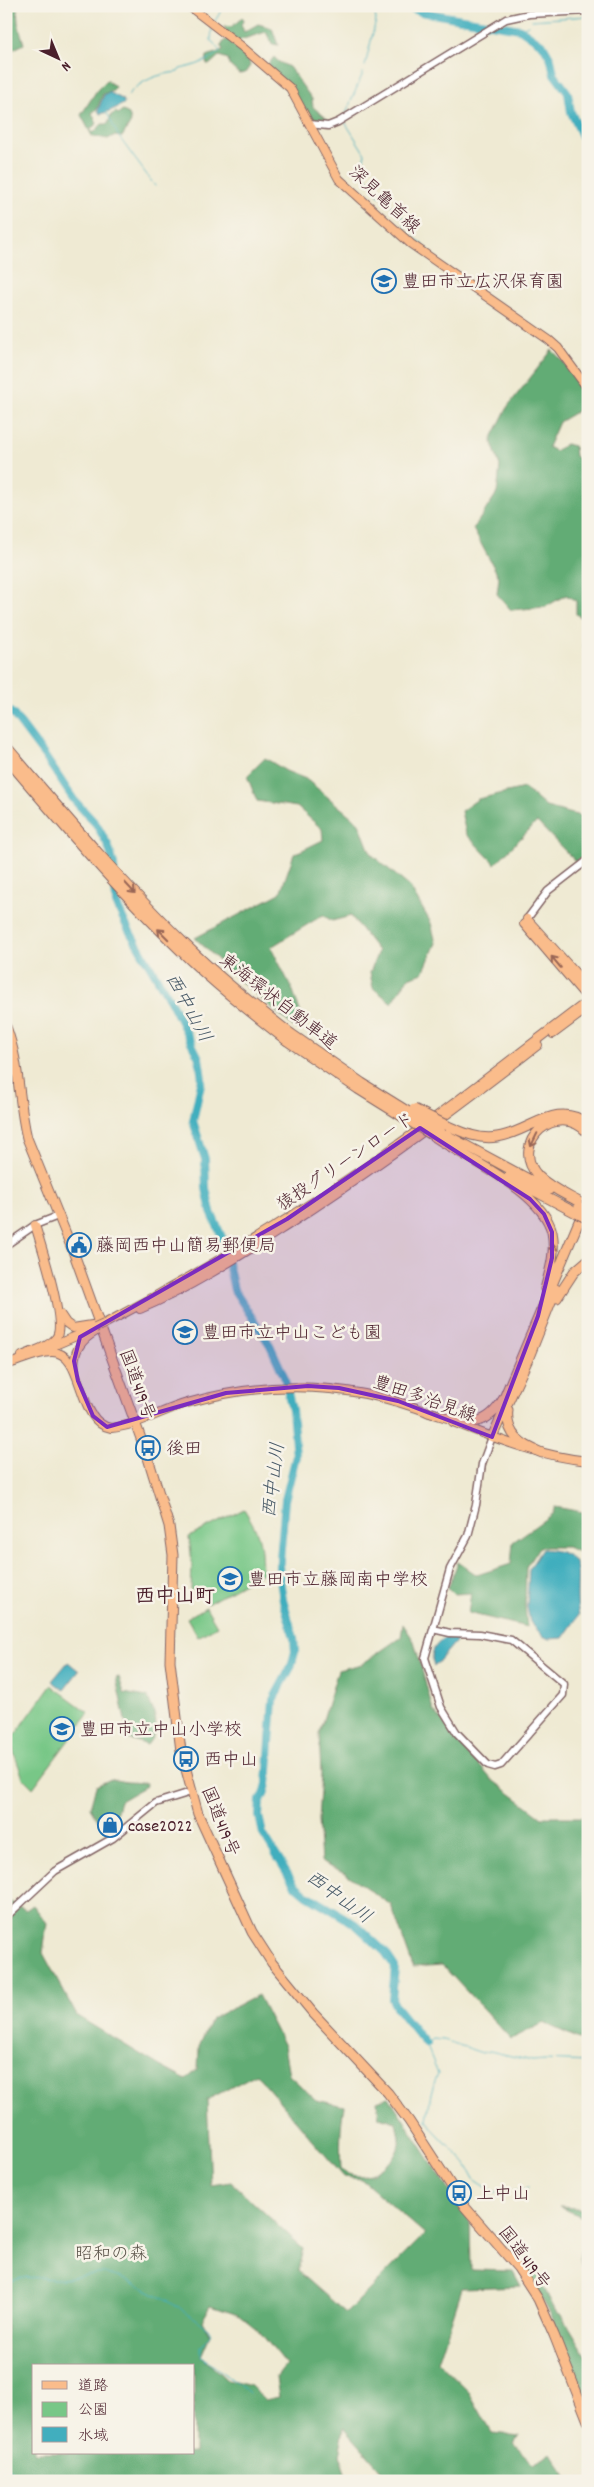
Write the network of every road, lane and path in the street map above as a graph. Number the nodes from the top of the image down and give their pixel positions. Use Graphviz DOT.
graph roads {
  1 [pos="189,6"];
  2 [pos="588,11"];
  3 [pos="309,124"];
  4 [pos="588,389"];
  5 [pos="6,746"];
  6 [pos="6,758"];
  7 [pos="588,860"];
  8 [pos="525,922"];
  9 [pos="214,976"];
  10 [pos="585,986"];
  11 [pos="587,1003"];
  12 [pos="6,1027"];
  13 [pos="288,1036"];
  14 [pos="588,1124"];
  15 [pos="442,1132"];
  16 [pos="588,1133"];
  17 [pos="583,1207"];
  18 [pos="588,1215"];
  19 [pos="58,1216"];
  20 [pos="588,1219"];
  21 [pos="35,1225"];
  22 [pos="6,1245"];
  23 [pos="588,1260"];
  24 [pos="58,1308"];
  25 [pos="541,1317"];
  26 [pos="95,1328"];
  27 [pos="6,1363"];
  28 [pos="78,1381"];
  29 [pos="507,1399"];
  30 [pos="428,1412"];
  31 [pos="134,1421"];
  32 [pos="492,1438"];
  33 [pos="542,1453"];
  34 [pos="588,1461"];
  35 [pos="433,1628"];
  36 [pos="191,1792"];
  37 [pos="6,1917"];
  38 [pos="588,2421"];
  1 -- 3 [label="main road, 深見亀首線"];
  2 -- 3 [label="street"];
  3 -- 4 [label="main road, 深見亀首線"];
  5 -- 9 [label="highway, 東海環状自動車道, one-way"];
  9 -- 6 [label="highway, 東海環状自動車道, one-way"];
  7 -- 8 [label="street"];
  8 -- 10 [label="main road"];
  9 -- 13 [label="highway, 東海環状自動車道"];
  10 -- 11 [label="main road"];
  11 -- 26 [label="main road, 猿投グリーンロード, bridge"];
  12 -- 19 [label="highway, 国道419号"];
  13 -- 15 [label="highway, 東海環状自動車道, bridge"];
  13 -- 15 [label="highway, 東海環状自動車道, bridge"];
  14 -- 15 [label="highway"];
  15 -- 17 [label="highway, 東海環状自動車道"];
  25 -- 15 [label="highway, one-way"];
  16 -- 17 [label="highway, one-way"];
  17 -- 20 [label="highway, 東海環状自動車道, bridge"];
  17 -- 25 [label="highway"];
  18 -- 25 [label="highway"];
  19 -- 21 [label="street"];
  19 -- 31 [label="highway, 国道419号"];
  21 -- 22 [label="street"];
  21 -- 24 [label="main road"];
  23 -- 25 [label="highway"];
  24 -- 26 [label="main road"];
  24 -- 27 [label="main road"];
  25 -- 29 [label="highway"];
  26 -- 27 [label="main road"];
  26 -- 28 [label="main road"];
  27 -- 28 [label="main road"];
  28 -- 31 [label="main road, 豊田多治見線"];
  29 -- 30 [label="highway"];
  29 -- 32 [label="highway"];
  29 -- 33 [label="highway"];
  30 -- 31 [label="main road, 豊田多治見線"];
  30 -- 32 [label="main road, 豊田多治見線"];
  31 -- 36 [label="highway, 国道419号"];
  32 -- 33 [label="main road, 豊田多治見線"];
  32 -- 35 [label="street"];
  33 -- 34 [label="main road, 豊田多治見線"];
  35 -- 35 [label="street"];
  36 -- 37 [label="street"];
  36 -- 38 [label="highway, 国道419号"];
}
